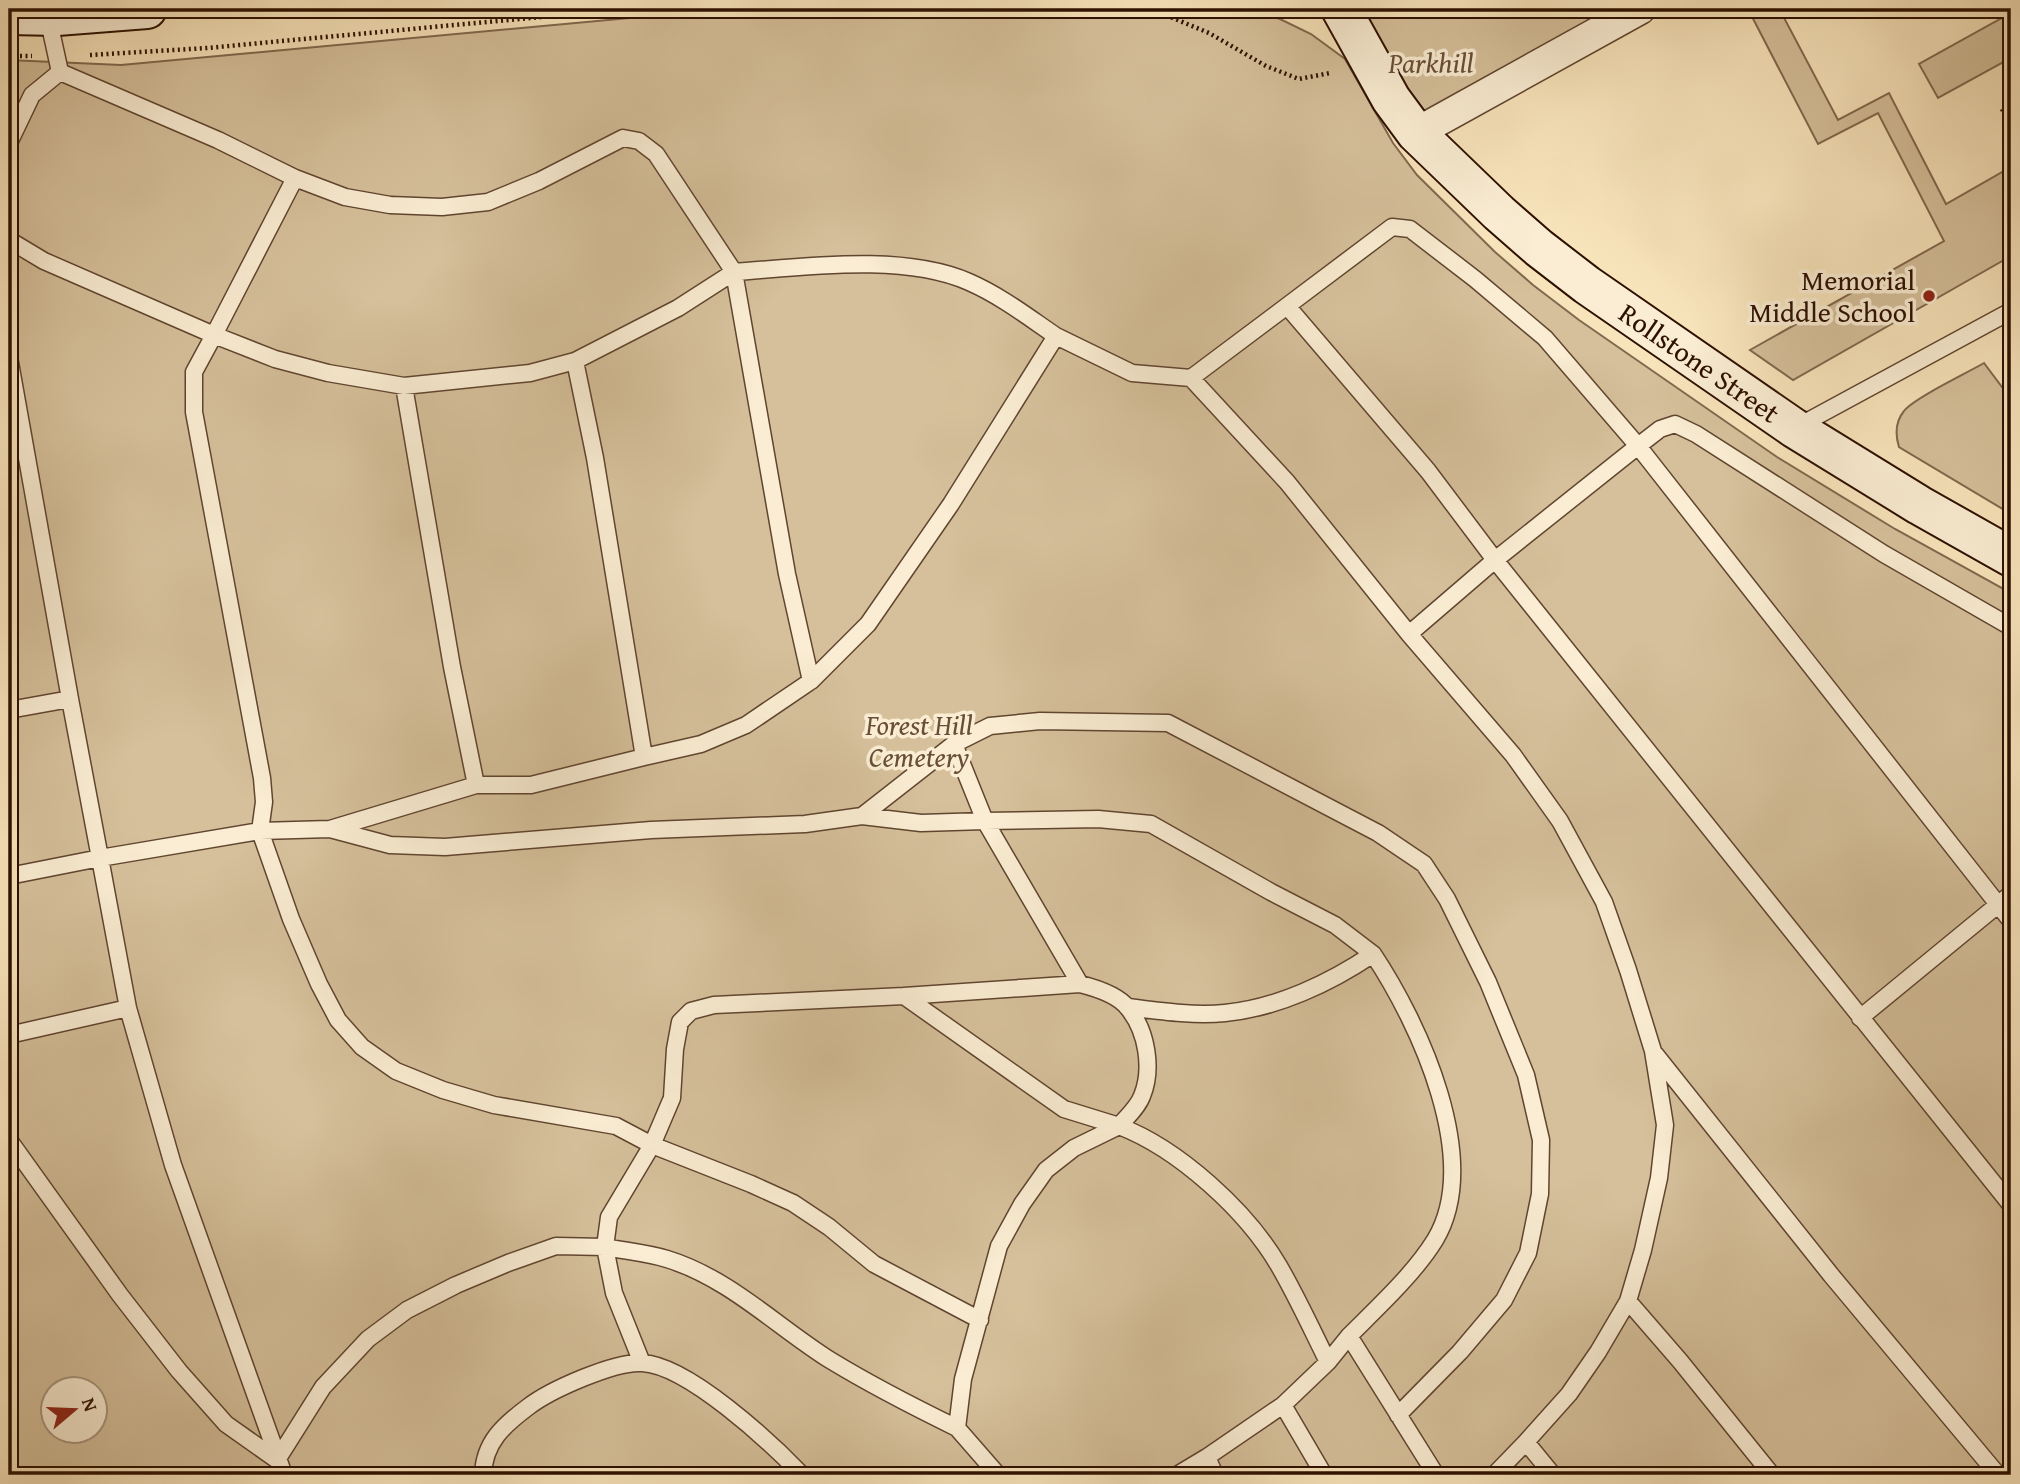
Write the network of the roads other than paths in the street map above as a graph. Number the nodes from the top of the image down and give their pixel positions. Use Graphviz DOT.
graph roads {
  1 [pos="147,9"];
  2 [pos="1341,9"];
  3 [pos="1640,9"];
  4 [pos="9,15"];
  5 [pos="48,16"];
  6 [pos="58,64"];
  7 [pos="1416,133"];
  8 [pos="9,143"];
  9 [pos="295,178"];
  10 [pos="9,240"];
  11 [pos="734,272"];
  12 [pos="1287,306"];
  13 [pos="2011,311"];
  14 [pos="214,335"];
  15 [pos="1056,336"];
  16 [pos="9,357"];
  17 [pos="575,361"];
  18 [pos="1191,378"];
  19 [pos="404,386"];
  20 [pos="1794,428"];
  21 [pos="1638,446"];
  22 [pos="2011,556"];
  23 [pos="1495,560"];
  24 [pos="2011,627"];
  25 [pos="1409,634"];
  26 [pos="811,681"];
  27 [pos="70,699"];
  28 [pos="9,710"];
  29 [pos="954,744"];
  30 [pos="644,757"];
  31 [pos="475,786"];
  32 [pos="862,816"];
  33 [pos="985,821"];
  34 [pos="330,829"];
  35 [pos="260,831"];
  36 [pos="100,858"];
  37 [pos="9,876"];
  38 [pos="2011,894"];
  39 [pos="1998,905"];
  40 [pos="2011,921"];
  41 [pos="1373,954"];
  42 [pos="1080,984"];
  43 [pos="904,996"];
  44 [pos="1128,1007"];
  45 [pos="128,1008"];
  46 [pos="1860,1017"];
  47 [pos="9,1035"];
  48 [pos="1653,1052"];
  49 [pos="1119,1126"];
  50 [pos="9,1140"];
  51 [pos="652,1145"];
  52 [pos="2011,1205"];
  53 [pos="605,1247"];
  54 [pos="1628,1301"];
  55 [pos="980,1320"];
  56 [pos="1349,1336"];
  57 [pos="1328,1362"];
  58 [pos="642,1363"];
  59 [pos="1283,1405"];
  60 [pos="1398,1415"];
  61 [pos="957,1428"];
  62 [pos="1526,1442"];
  63 [pos="1207,1457"];
  64 [pos="280,1468"];
  65 [pos="483,1475"];
  66 [pos="802,1475"];
  67 [pos="998,1475"];
  68 [pos="1177,1475"];
  69 [pos="1215,1475"];
  70 [pos="1324,1475"];
  71 [pos="1436,1475"];
  72 [pos="1494,1475"];
  73 [pos="1553,1475"];
  74 [pos="1772,1475"];
  75 [pos="1998,1475"];
  1 -- 5 [label="main road"];
  2 -- 7 [label="main road, Rollstone Street"];
  3 -- 7 [label="street"];
  4 -- 5 [label="main road"];
  5 -- 6 [label="lane"];
  6 -- 8 [label="lane"];
  6 -- 9 [label="lane"];
  7 -- 20 [label="main road, Rollstone Street"];
  9 -- 11 [label="lane"];
  9 -- 14 [label="lane"];
  10 -- 14 [label="lane"];
  11 -- 15 [label="lane"];
  11 -- 17 [label="lane"];
  11 -- 26 [label="lane"];
  12 -- 18 [label="lane"];
  12 -- 21 [label="lane"];
  12 -- 23 [label="lane"];
  13 -- 20 [label="lane"];
  14 -- 19 [label="lane"];
  14 -- 35 [label="lane"];
  15 -- 18 [label="lane"];
  15 -- 26 [label="lane"];
  16 -- 27 [label="lane"];
  17 -- 19 [label="lane"];
  17 -- 30 [label="lane"];
  18 -- 25 [label="lane"];
  19 -- 31 [label="lane"];
  20 -- 22 [label="main road, Rollstone Street"];
  21 -- 23 [label="lane"];
  21 -- 24 [label="lane"];
  21 -- 39 [label="lane"];
  23 -- 25 [label="lane"];
  23 -- 46 [label="lane"];
  25 -- 48 [label="lane"];
  26 -- 30 [label="lane"];
  27 -- 28 [label="lane"];
  27 -- 36 [label="lane"];
  29 -- 32 [label="lane"];
  29 -- 33 [label="lane"];
  29 -- 60 [label="lane"];
  30 -- 31 [label="lane"];
  31 -- 34 [label="lane"];
  32 -- 33 [label="lane"];
  32 -- 34 [label="lane"];
  33 -- 41 [label="lane"];
  33 -- 42 [label="lane"];
  34 -- 35 [label="lane"];
  35 -- 36 [label="lane"];
  35 -- 51 [label="lane"];
  36 -- 37 [label="lane"];
  36 -- 45 [label="lane"];
  38 -- 39 [label="lane"];
  39 -- 40 [label="lane"];
  39 -- 46 [label="lane"];
  41 -- 44 [label="lane"];
  41 -- 56 [label="lane"];
  42 -- 43 [label="lane"];
  42 -- 44 [label="lane"];
  43 -- 49 [label="lane"];
  43 -- 51 [label="lane"];
  44 -- 49 [label="lane"];
  45 -- 47 [label="lane"];
  45 -- 64 [label="lane"];
  46 -- 52 [label="lane"];
  48 -- 54 [label="lane"];
  48 -- 75 [label="lane"];
  49 -- 55 [label="lane"];
  49 -- 57 [label="lane"];
  50 -- 64 [label="lane"];
  51 -- 53 [label="lane"];
  51 -- 55 [label="lane"];
  53 -- 58 [label="lane"];
  53 -- 61 [label="lane"];
  53 -- 64 [label="lane"];
  54 -- 62 [label="lane"];
  54 -- 74 [label="lane"];
  55 -- 61 [label="lane"];
  56 -- 57 [label="lane"];
  56 -- 60 [label="lane"];
  57 -- 59 [label="lane"];
  58 -- 65 [label="lane"];
  58 -- 66 [label="lane"];
  59 -- 63 [label="lane"];
  59 -- 70 [label="lane"];
  60 -- 71 [label="lane"];
  61 -- 67 [label="lane"];
  62 -- 72 [label="lane"];
  62 -- 73 [label="lane"];
  63 -- 68 [label="lane"];
  63 -- 69 [label="lane"];
}
